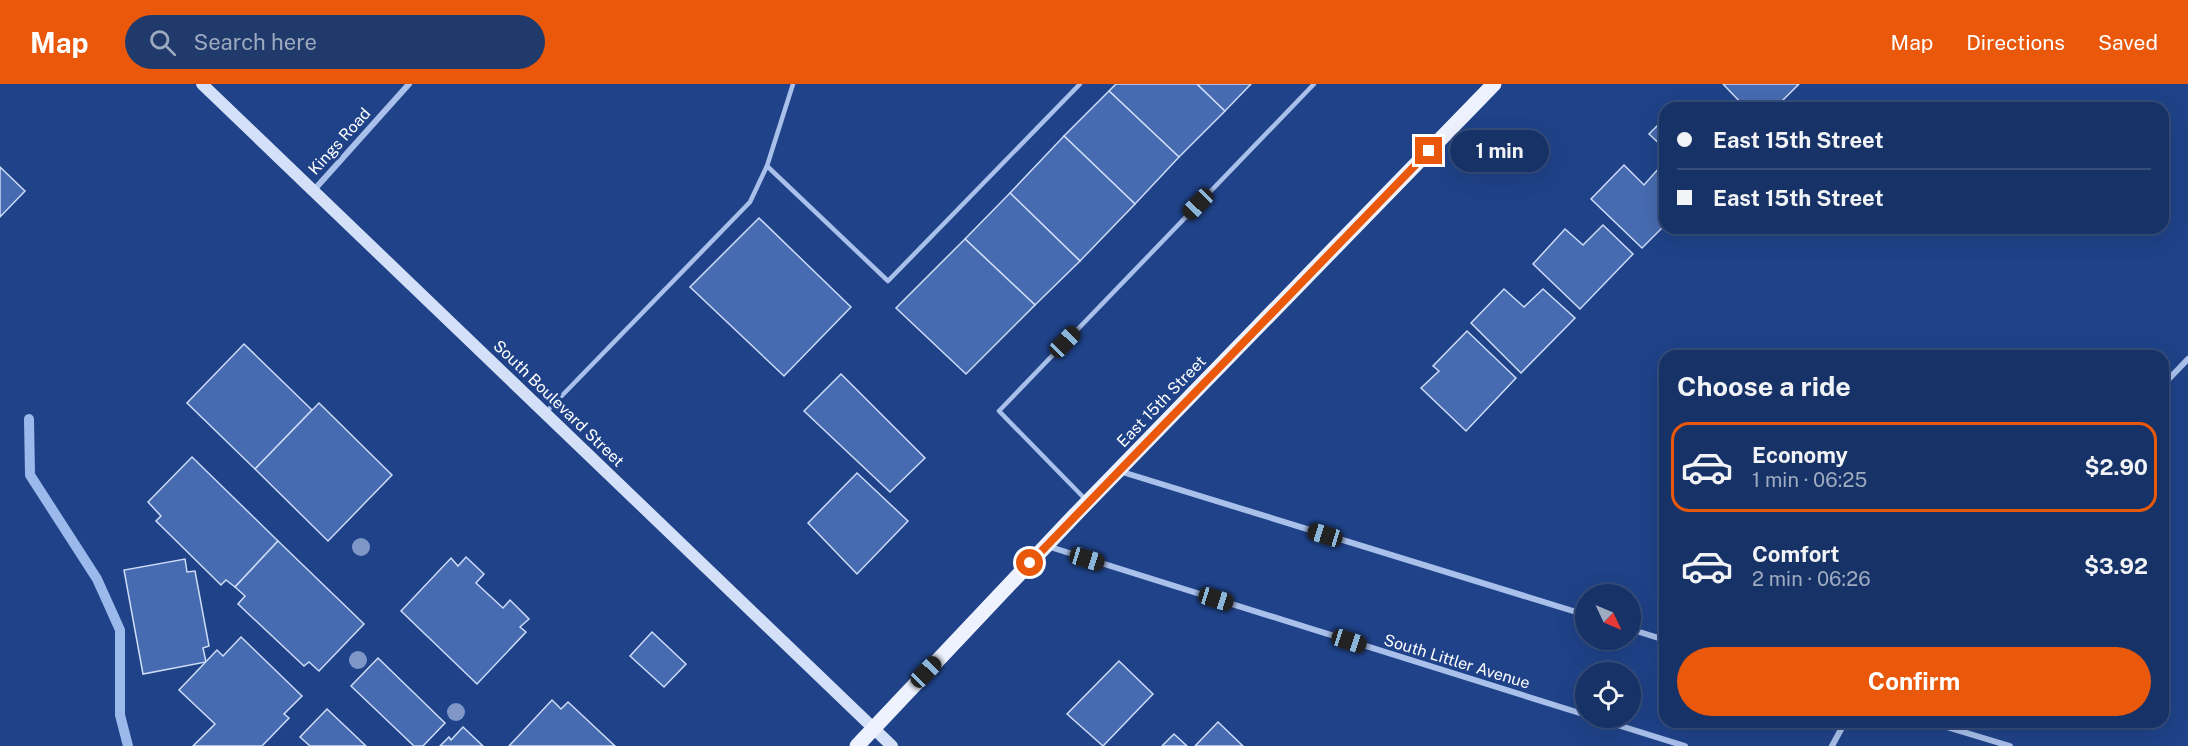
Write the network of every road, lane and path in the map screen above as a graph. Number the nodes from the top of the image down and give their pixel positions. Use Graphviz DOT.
graph roads {
  1 [pos="202,84"];
  2 [pos="409,84"];
  3 [pos="793,84"];
  4 [pos="1080,84"];
  5 [pos="1314,84"];
  6 [pos="1494,84"];
  7 [pos="767,166"];
  8 [pos="314,190"];
  9 [pos="2188,359"];
  10 [pos="2169,379"];
  11 [pos="545,413"];
  12 [pos="1118,471"];
  13 [pos="1088,502"];
  14 [pos="1046,546"];
  15 [pos="1575,612"];
  16 [pos="1641,632"];
  17 [pos="1659,638"];
  18 [pos="1575,712"];
  19 [pos="874,728"];
  20 [pos="1627,728"];
  21 [pos="1842,728"];
  22 [pos="1950,728"];
  23 [pos="857,746"];
  24 [pos="892,746"];
  25 [pos="1685,746"];
  26 [pos="1832,746"];
  27 [pos="2010,746"];
  1 -- 8 [label="main road, South Boulevard Street"];
  2 -- 8 [label="street, Kings Road"];
  3 -- 7 [label="lane"];
  4 -- 7 [label="lane"];
  5 -- 13 [label="lane"];
  6 -- 12 [label="main road, East 15th Street"];
  7 -- 11 [label="lane"];
  8 -- 11 [label="main road, South Boulevard Street"];
  9 -- 10 [label="street"];
  11 -- 19 [label="main road, South Boulevard Street"];
  12 -- 13 [label="main road, East 15th Street"];
  12 -- 15 [label="street"];
  13 -- 14 [label="main road, East 15th Street"];
  14 -- 18 [label="street, South Littler Avenue"];
  14 -- 19 [label="main road, East 15th Street"];
  16 -- 17 [label="street"];
  19 -- 23 [label="main road, East 15th Street"];
  19 -- 24 [label="main road, South Boulevard Street"];
  20 -- 25 [label="street"];
  21 -- 26 [label="street"];
  22 -- 27 [label="street"];
}
